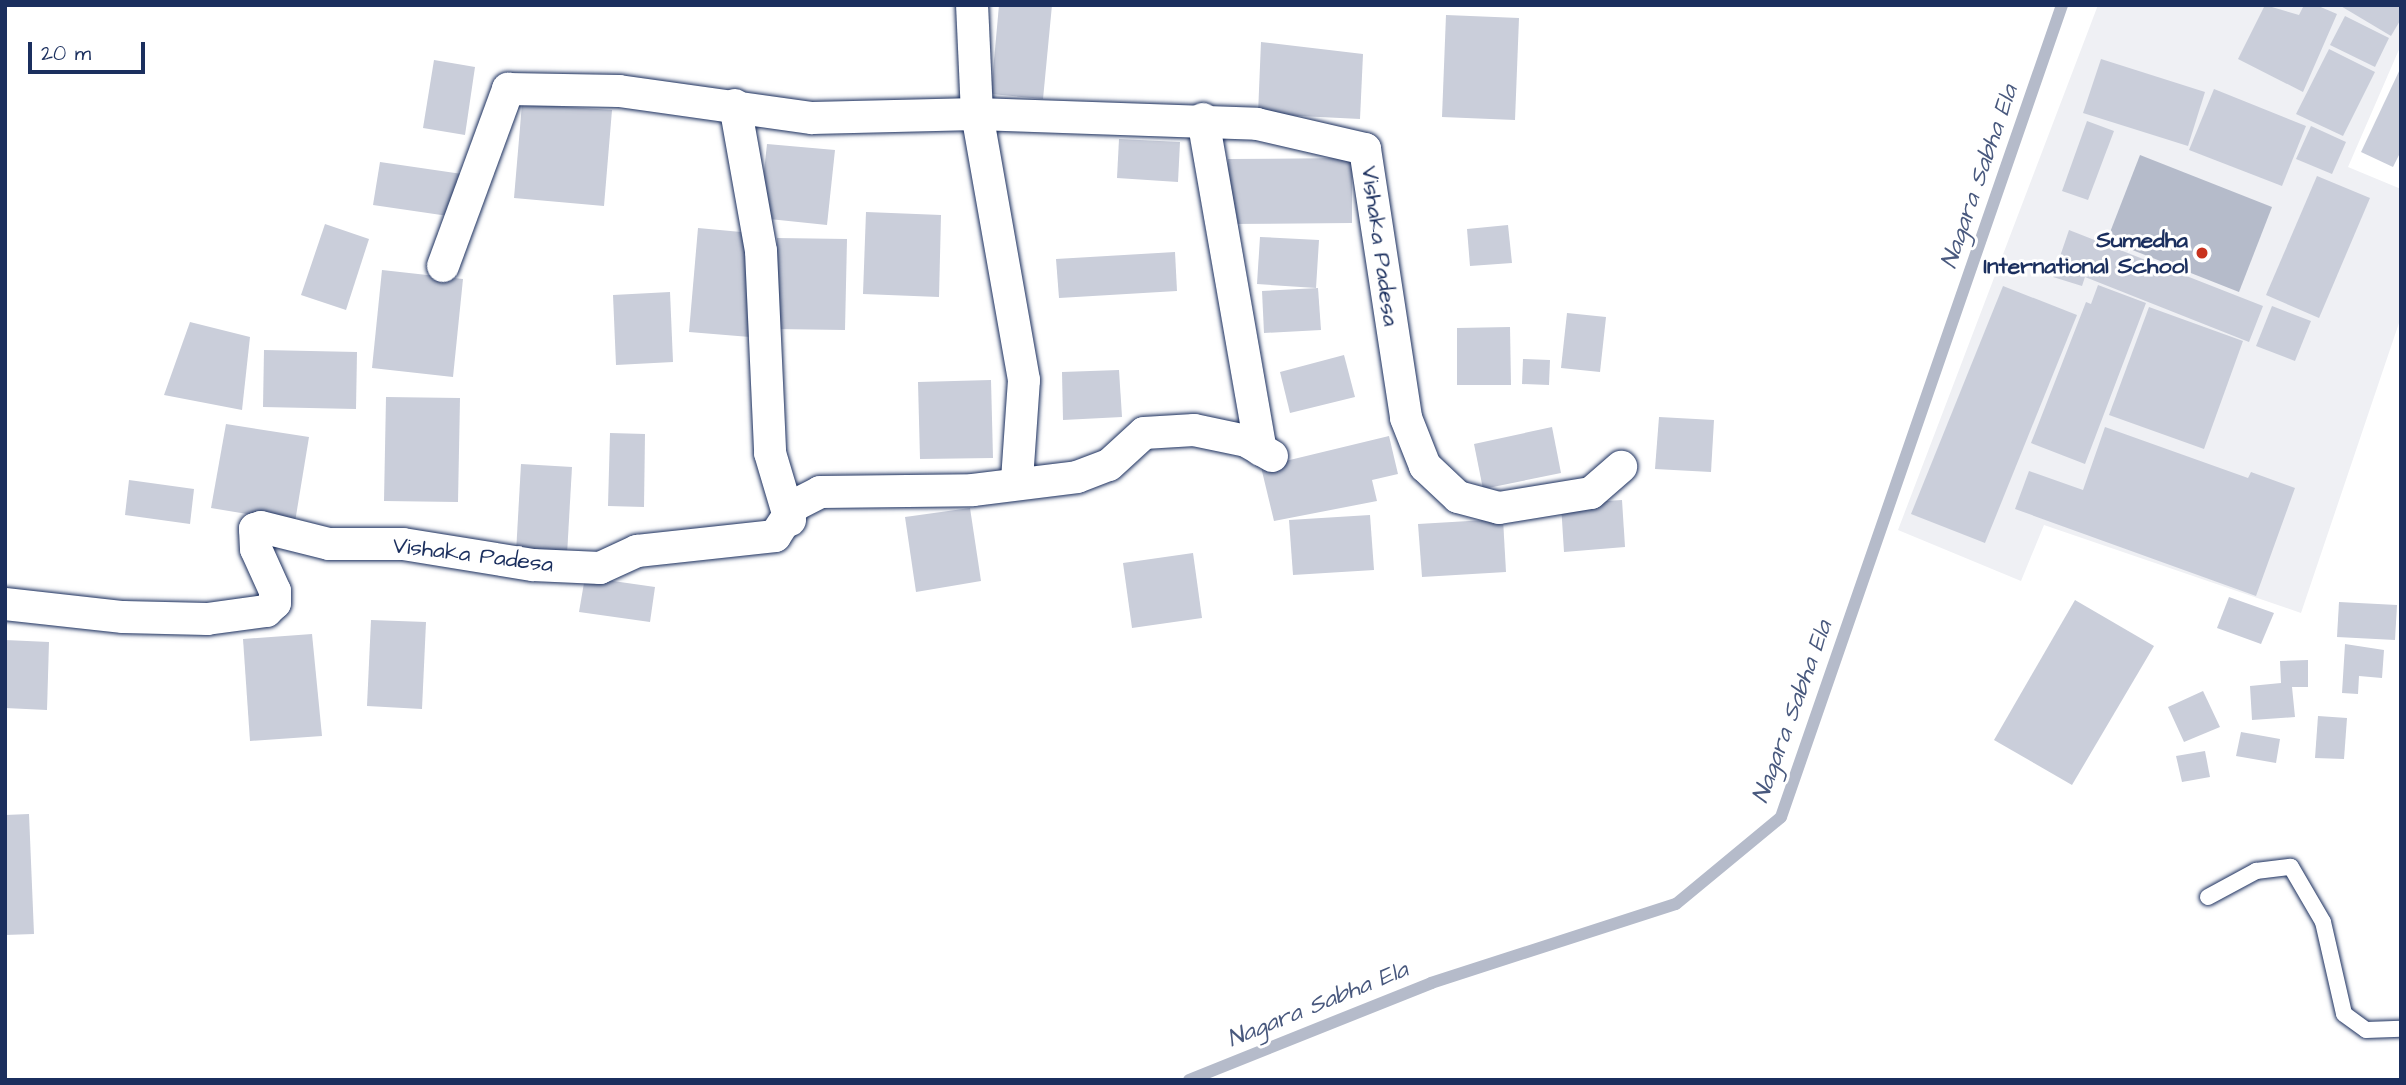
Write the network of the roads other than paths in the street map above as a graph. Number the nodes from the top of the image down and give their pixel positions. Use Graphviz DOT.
graph roads {
  1 [pos="972,5"];
  2 [pos="735,106"];
  3 [pos="977,114"];
  4 [pos="1203,120"];
  5 [pos="443,266"];
  6 [pos="1621,467"];
  7 [pos="1017,480"];
  8 [pos="790,520"];
  9 [pos="5,604"];
  10 [pos="2208,897"];
  11 [pos="2401,1029"];
  1 -- 3 [label="street"];
  2 -- 3 [label="street, Vishaka Padesa"];
  2 -- 5 [label="street, Vishaka Padesa"];
  2 -- 8 [label="street"];
  3 -- 4 [label="street, Vishaka Padesa"];
  3 -- 7 [label="street"];
  4 -- 6 [label="street, Vishaka Padesa"];
  4 -- 7 [label="street, Vishaka Padesa"];
  7 -- 8 [label="street, Vishaka Padesa"];
  8 -- 9 [label="street, Vishaka Padesa"];
  10 -- 11 [label="lane"];
}
